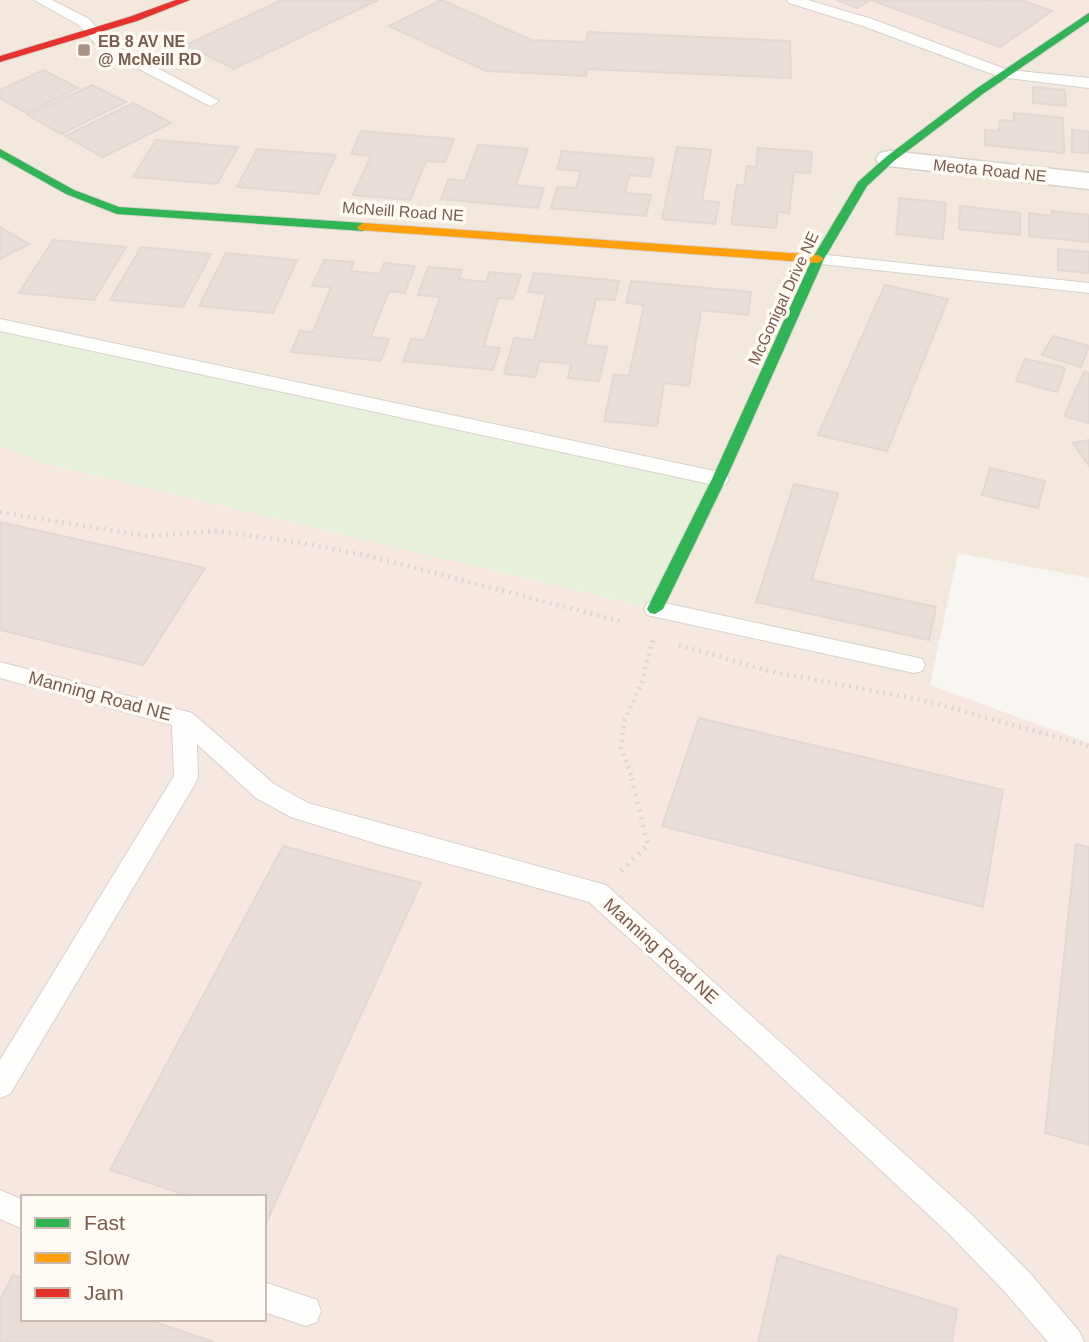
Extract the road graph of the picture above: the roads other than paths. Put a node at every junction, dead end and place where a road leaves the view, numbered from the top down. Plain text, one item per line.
1 (41, 0) edge
2 (185, 0) edge
3 (794, 0) edge
4 (1089, 16) edge
5 (92, 32) junction
6 (0, 59) edge
7 (1005, 74) junction
8 (1089, 83) edge
9 (211, 102) dead end
10 (1, 154) edge
11 (890, 159) junction
12 (1089, 181) edge
13 (818, 259) junction
14 (1089, 288) edge
15 (0, 325) edge
16 (719, 479) junction
17 (655, 609) joint
18 (914, 665) dead end
19 (0, 670) edge
20 (184, 719) junction
21 (0, 1085) edge
22 (0, 1204) edge
23 (21, 1214) edge
24 (266, 1298) edge
25 (306, 1311) dead end
26 (1068, 1342) edge

1 - 5 lane
2 - 5 street
3 - 7 lane
4 - 7 street, McGonigal Drive NE
5 - 6 street
5 - 9 lane
7 - 8 lane
7 - 11 street, McGonigal Drive NE
10 - 13 street, McNeill Road NE
11 - 12 street, Meota Road NE
11 - 13 street, McGonigal Drive NE
13 - 14 lane
13 - 16 street, McGonigal Drive NE
15 - 16 lane
16 - 17 street, McGonigal Drive NE
17 - 18 lane
19 - 20 lane, Manning Road NE
20 - 21 lane
20 - 26 lane, Manning Road NE
22 - 23 lane
24 - 25 lane

